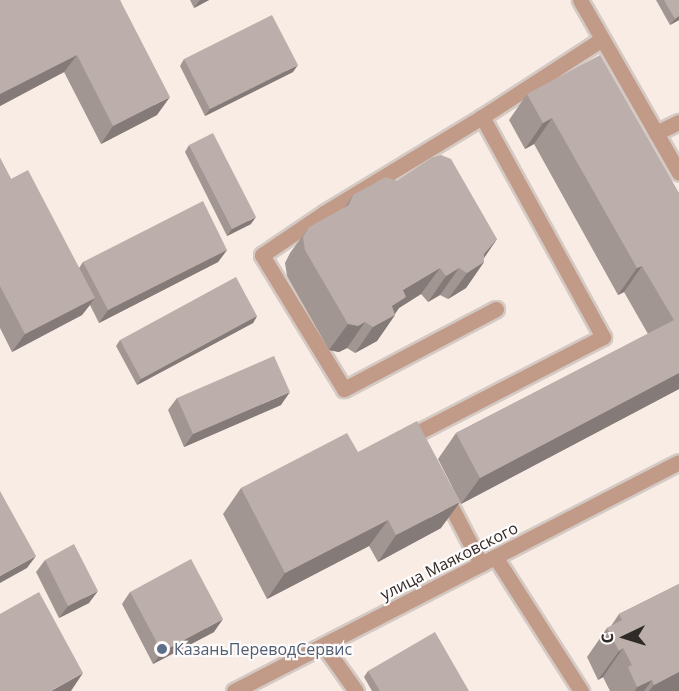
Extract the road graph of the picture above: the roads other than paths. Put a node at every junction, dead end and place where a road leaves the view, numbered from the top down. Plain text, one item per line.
1 (580, 0) edge
2 (603, 39) junction
3 (482, 117) junction
4 (679, 122) edge
5 (656, 133) junction
6 (679, 173) edge
7 (496, 309) dead end
8 (424, 455) edge
9 (679, 462) edge
10 (434, 475) edge
11 (496, 558) junction
12 (481, 564) junction
13 (324, 646) junction
14 (234, 691) edge
15 (356, 691) edge
16 (581, 691) edge

1 - 2 street
2 - 3 street
2 - 5 street
3 - 7 street
3 - 8 street
4 - 5 street
5 - 6 street
9 - 11 street, улица Маяковского
10 - 12 street
11 - 12 street, улица Маяковского
11 - 16 street
12 - 13 street, улица Маяковского
13 - 14 street, улица Маяковского
13 - 15 street

